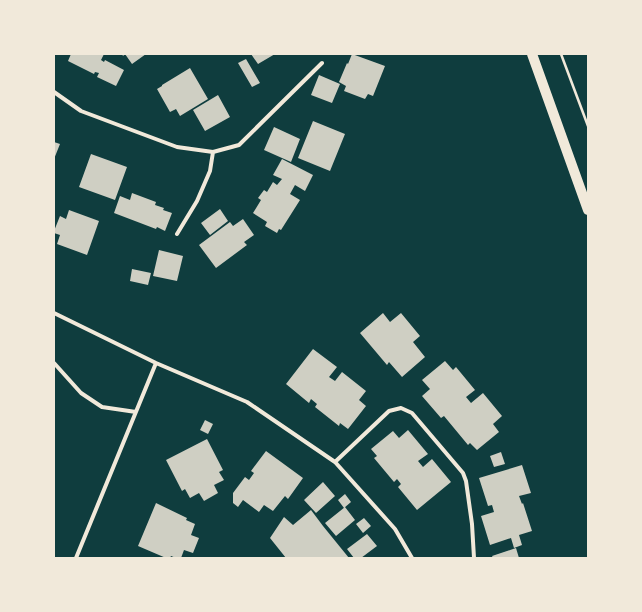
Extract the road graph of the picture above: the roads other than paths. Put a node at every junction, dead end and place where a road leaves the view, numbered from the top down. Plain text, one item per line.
1 (532, 54) edge
2 (322, 63) dead end
3 (54, 92) edge
4 (213, 152) junction
5 (588, 210) edge
6 (177, 234) dead end
7 (54, 313) edge
8 (156, 363) junction
9 (54, 364) edge
10 (136, 412) junction
11 (335, 462) junction
12 (76, 558) edge
13 (412, 558) edge
14 (474, 558) edge

1 - 5 main road
2 - 4 street
3 - 4 street
4 - 6 street
7 - 8 street
8 - 10 street
8 - 11 street
9 - 10 street
10 - 12 street
11 - 13 street
11 - 14 street

